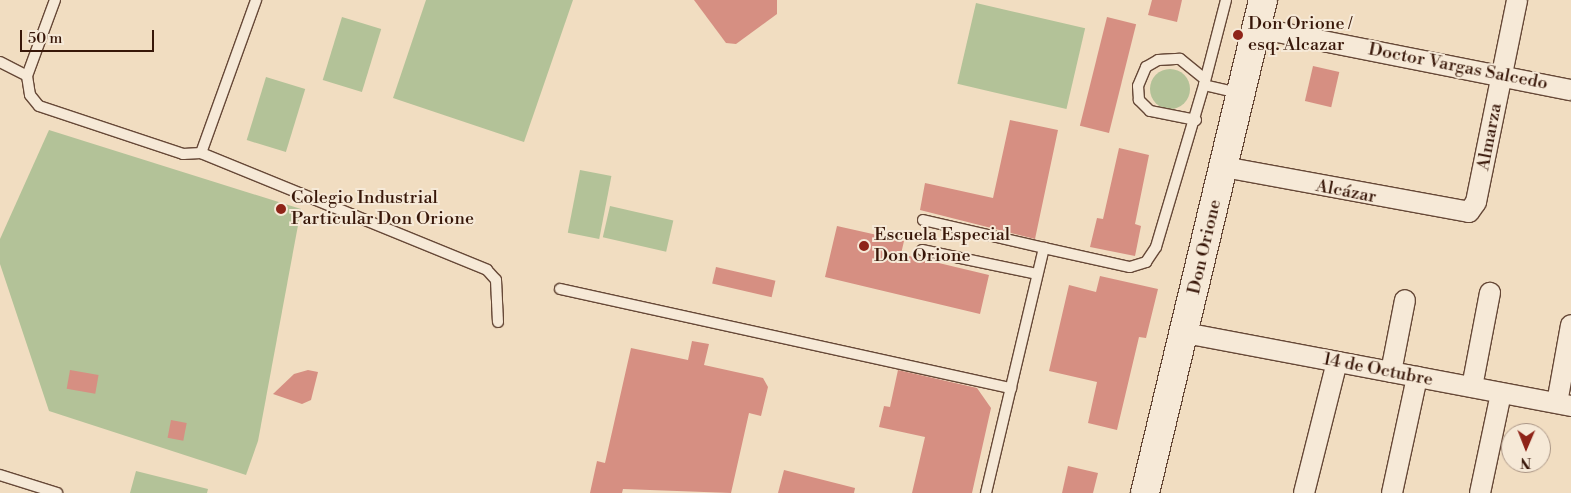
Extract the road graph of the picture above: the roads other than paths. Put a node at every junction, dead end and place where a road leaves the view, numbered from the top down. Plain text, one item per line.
1 (55, 0) edge
2 (256, 0) edge
3 (1226, 0) edge
4 (1263, 0) edge
5 (1517, 0) edge
6 (1256, 28) junction
7 (0, 62) edge
8 (1502, 75) junction
9 (27, 76) junction
10 (1205, 82) junction
11 (1571, 90) edge
12 (1241, 94) junction
13 (1196, 120) junction
14 (201, 153) junction
15 (1224, 167) junction
16 (1469, 212) joint
17 (923, 220) dead end
18 (1044, 248) junction
19 (922, 250) dead end
20 (1037, 274) junction
21 (560, 289) dead end
22 (1490, 293) dead end
23 (1405, 300) dead end
24 (498, 322) dead end
25 (1571, 325) edge
26 (1185, 333) junction
27 (1336, 362) junction
28 (1391, 372) junction
29 (1417, 377) junction
30 (1472, 387) junction
31 (1011, 388) junction
32 (1501, 393) junction
33 (1564, 404) edge
34 (0, 475) edge
35 (57, 493) edge
36 (986, 493) edge
37 (1145, 493) edge
38 (1304, 493) edge
39 (1392, 493) edge
40 (1480, 493) edge

1 - 9 lane
2 - 14 lane
3 - 10 lane
4 - 6 street, Don Orione
5 - 8 street, Almarza
6 - 8 street, Doctor Vargas Salcedo
6 - 12 street, Don Orione
7 - 9 lane
8 - 11 street, Doctor Vargas Salcedo
8 - 16 street, Almarza
9 - 14 lane
10 - 12 lane
10 - 13 lane
10 - 13 lane
12 - 15 street, Don Orione
13 - 18 lane
14 - 24 lane
15 - 16 street, Alcázar
15 - 26 street, Don Orione
17 - 18 lane
18 - 20 lane
19 - 20 lane
20 - 31 lane
21 - 31 lane
22 - 30 street
23 - 28 street
25 - 33 street
26 - 27 street, 14 de Octubre
26 - 37 street, Don Orione
27 - 28 street, 14 de Octubre
27 - 38 street
28 - 29 street, 14 de Octubre
29 - 30 street, 14 de Octubre
29 - 39 street
30 - 32 street, 14 de Octubre
31 - 36 lane
32 - 33 street, 14 de Octubre
32 - 40 street
34 - 35 lane

